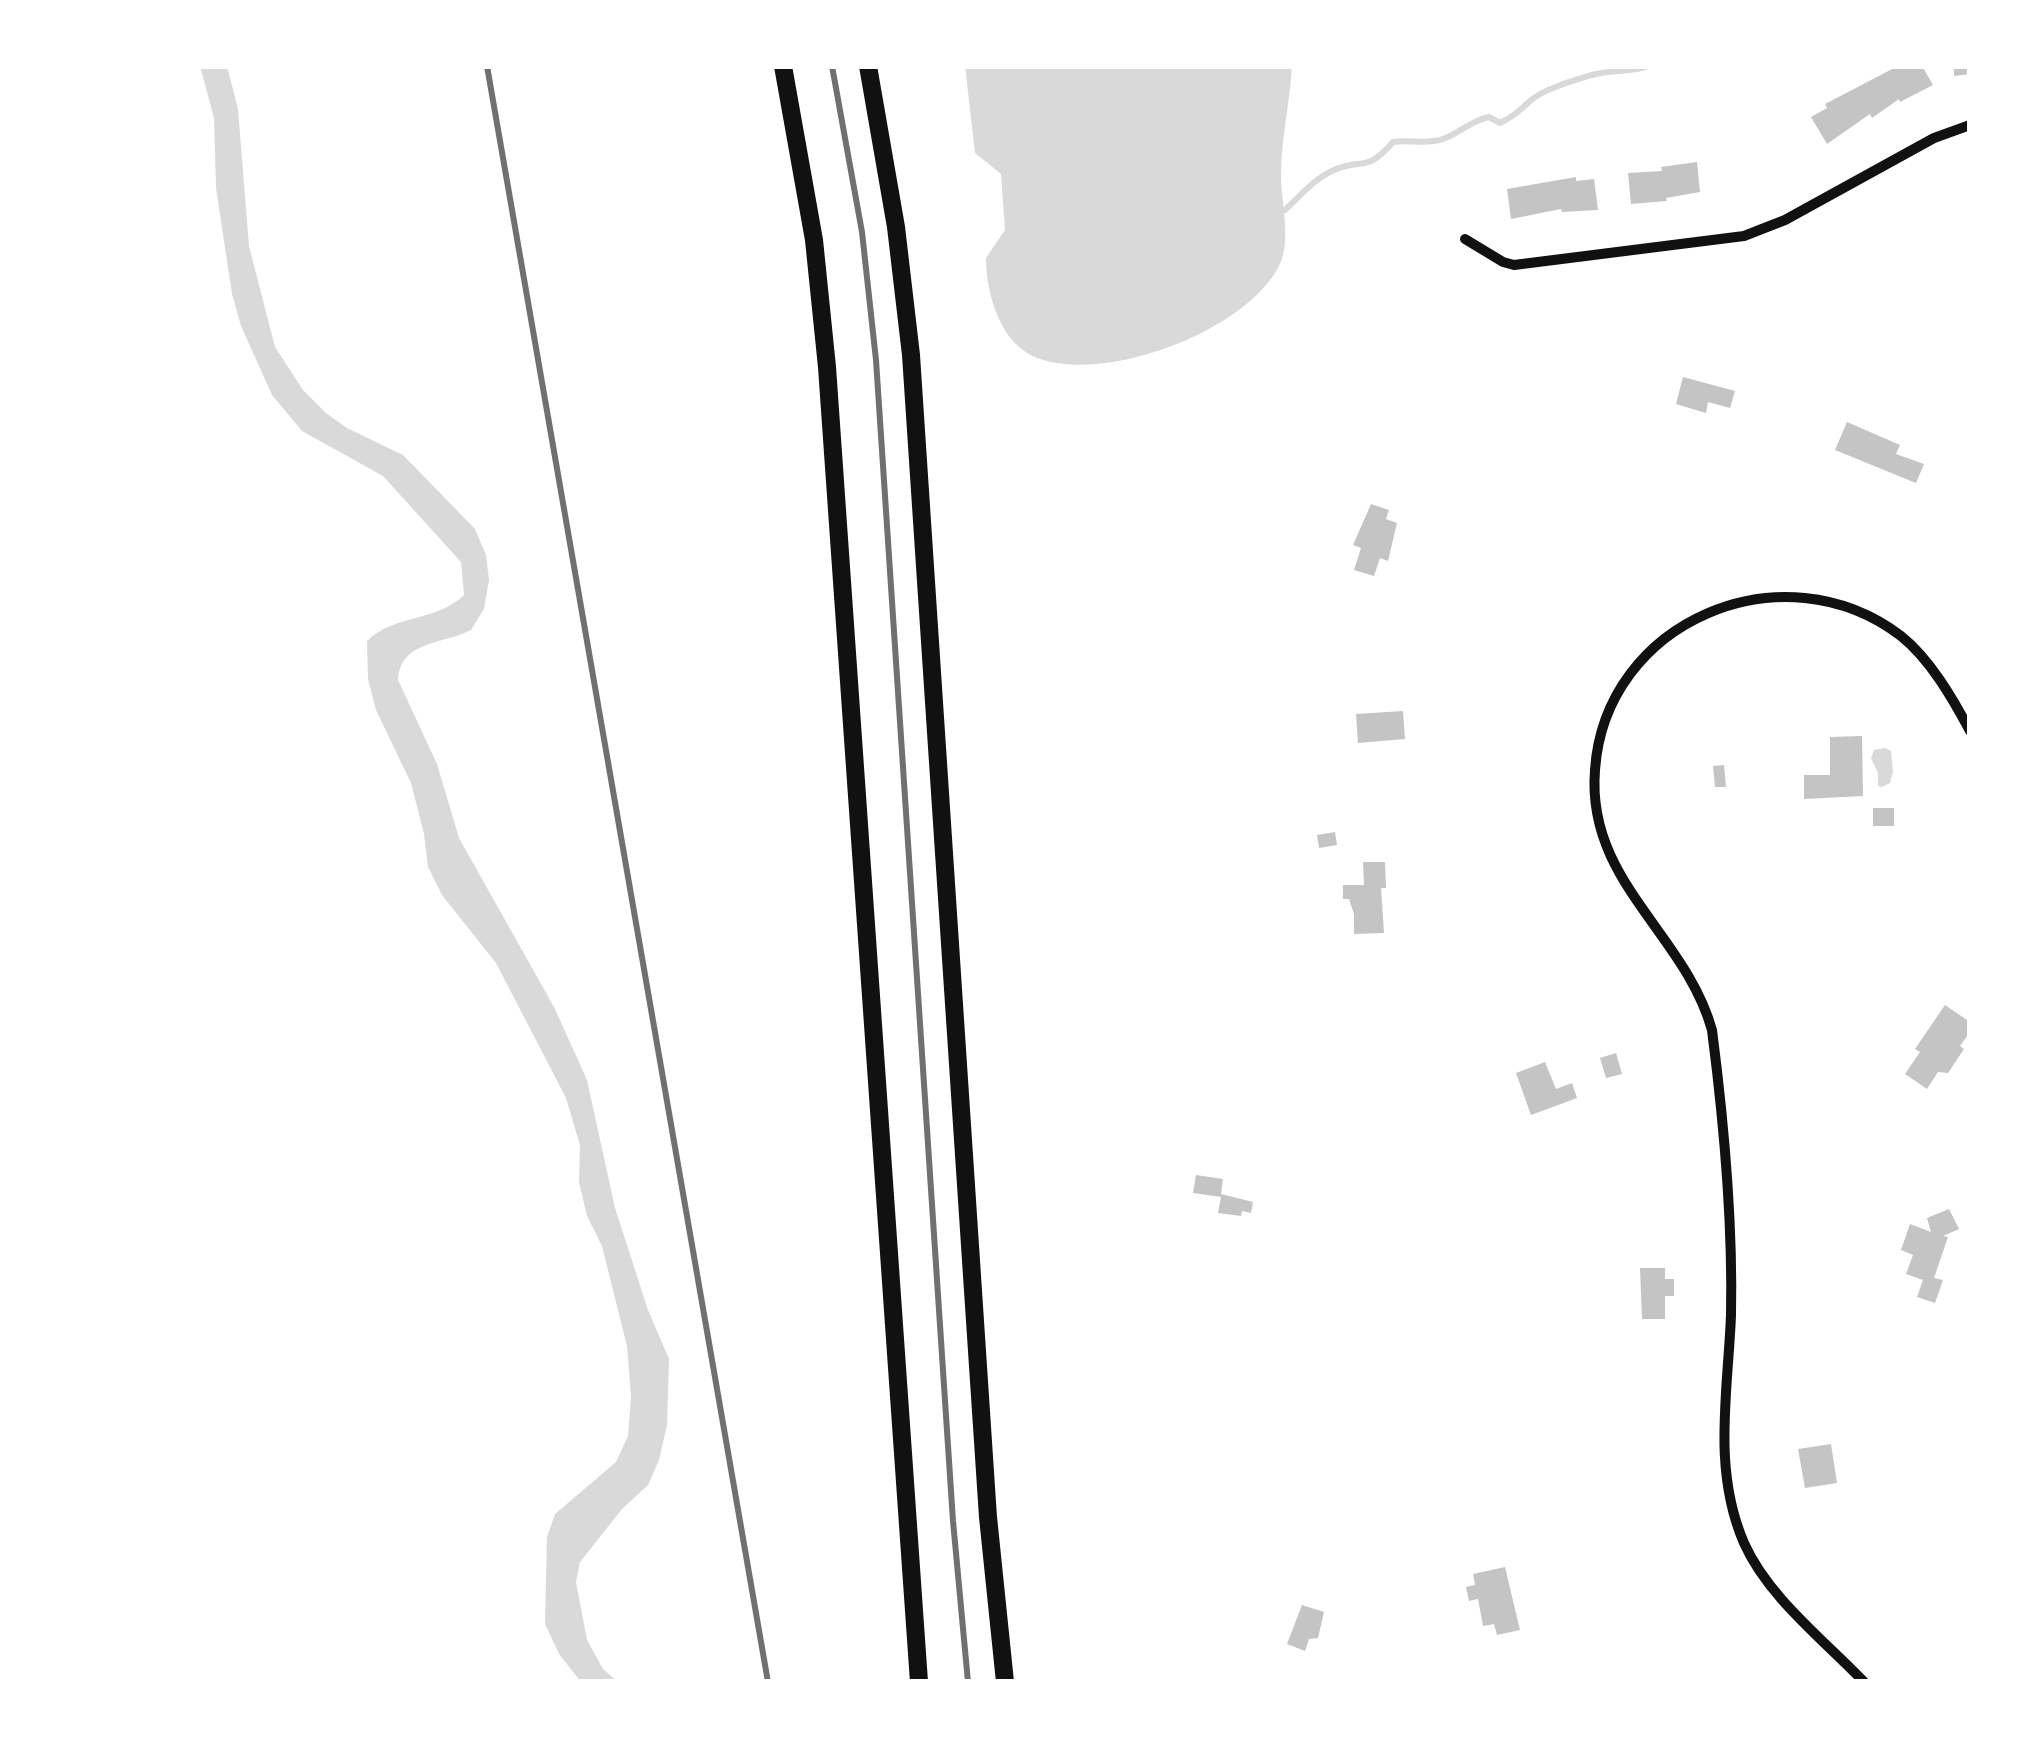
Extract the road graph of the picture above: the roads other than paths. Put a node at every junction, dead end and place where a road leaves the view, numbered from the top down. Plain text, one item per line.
1 (783, 66) edge
2 (868, 66) edge
3 (1970, 125) edge
4 (1465, 239) dead end
5 (1970, 731) edge
6 (919, 1682) edge
7 (1005, 1682) edge
8 (1864, 1682) edge

1 - 6 highway
2 - 7 highway
3 - 4 street
5 - 8 street

